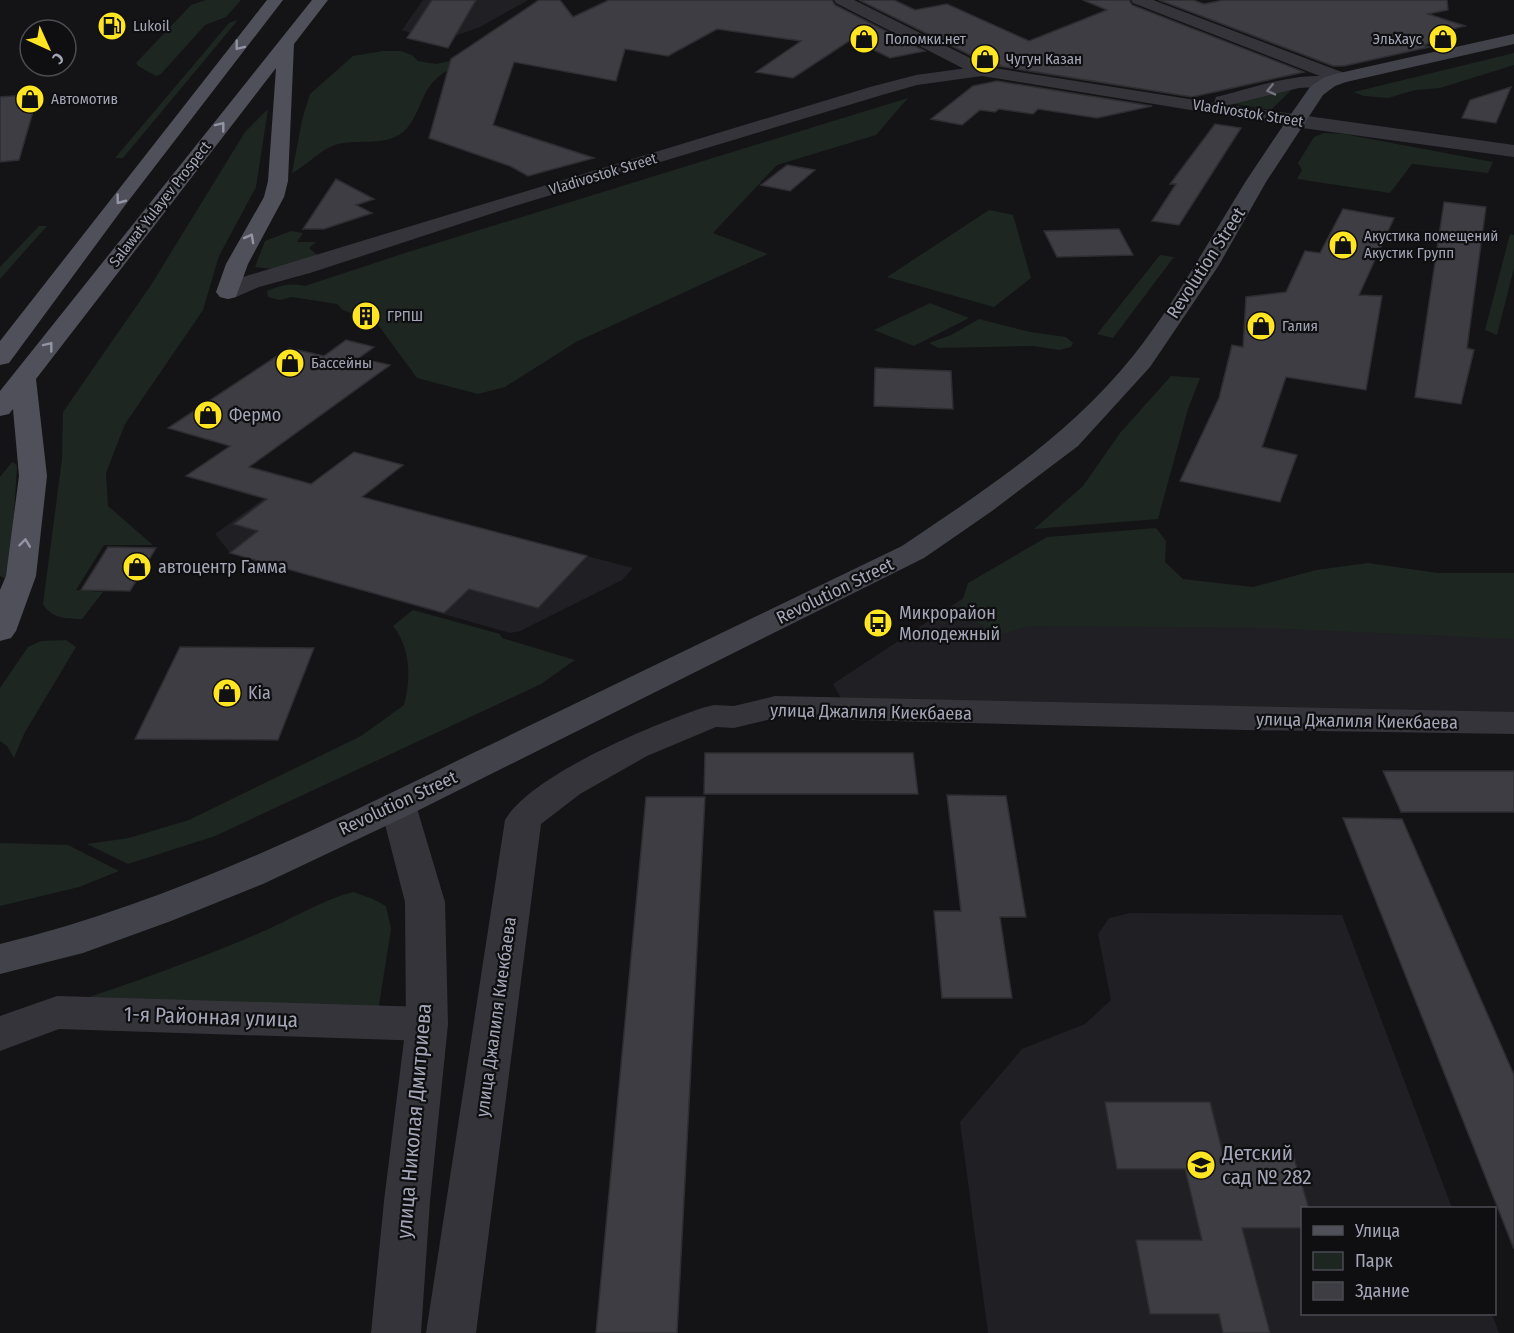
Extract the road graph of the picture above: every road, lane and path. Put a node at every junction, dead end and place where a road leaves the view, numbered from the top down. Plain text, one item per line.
1 (276, 0) edge
2 (320, 0) edge
3 (842, 0) edge
4 (1139, 0) edge
5 (1514, 39) edge
6 (286, 44) junction
7 (982, 71) junction
8 (1335, 80) junction
9 (1206, 106) junction
10 (1295, 121) junction
11 (1514, 152) edge
12 (237, 264) junction
13 (276, 275) junction
14 (228, 292) joint
15 (0, 358) edge
16 (23, 378) junction
17 (0, 408) edge
18 (7, 594) edge
19 (0, 631) edge
20 (1514, 723) edge
21 (398, 805) junction
22 (0, 958) edge
23 (427, 1024) junction
24 (0, 1034) edge
25 (396, 1333) edge
26 (452, 1333) edge

1 -> 15 main road, Salawat Yulayev Prospect
2 - 6 main road, Salawat Yulayev Prospect
3 - 7 street, Vladivostok Street
4 - 8 street
5 - 8 main road
12 -> 6 main road
16 -> 6 main road, Salawat Yulayev Prospect
7 - 9 street, Vladivostok Street
7 - 13 street, Vladivostok Street
8 -> 9 street
8 - 10 main road, Revolution Street
9 - 10 street, Vladivostok Street
10 - 11 street, Vladivostok Street
10 - 21 main road, Revolution Street
12 - 13 street
12 - 14 main road
13 - 14 street, Vladivostok Street
16 - 17 main road, Salawat Yulayev Prospect
18 -> 16 main road
18 - 19 main road
20 - 26 street, улица Джалиля Киекбаева
21 - 22 main road, Revolution Street
21 - 23 street, улица Николая Дмитриева
23 - 24 street, 1-я Районная улица
23 - 25 street, улица Николая Дмитриева

